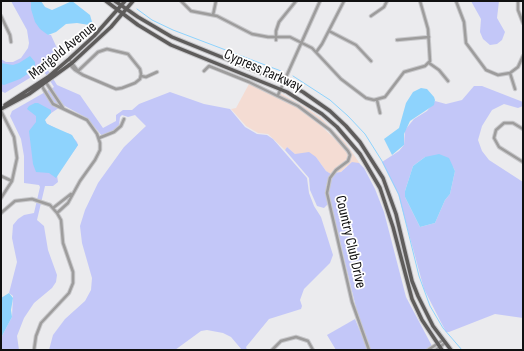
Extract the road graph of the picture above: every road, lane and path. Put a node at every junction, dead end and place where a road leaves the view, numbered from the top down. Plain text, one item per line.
1 (106, 1) edge
2 (115, 1) edge
3 (125, 1) edge
4 (133, 1) edge
5 (181, 1) edge
6 (216, 1) edge
7 (320, 1) edge
8 (344, 1) edge
9 (387, 1) edge
10 (420, 1) edge
11 (456, 1) edge
12 (518, 1) edge
13 (294, 2) edge
14 (121, 6) junction
15 (126, 9) junction
16 (117, 10) junction
17 (122, 14) junction
18 (213, 15) junction
19 (1, 16) edge
20 (371, 16) dead end
21 (523, 23) edge
22 (329, 31) junction
23 (429, 37) junction
24 (275, 38) junction
25 (397, 40) dead end
26 (10, 42) dead end
27 (301, 42) junction
28 (317, 51) junction
29 (523, 56) edge
30 (323, 59) junction
31 (320, 61) dead end
32 (371, 61) dead end
33 (69, 62) junction
34 (429, 63) junction
35 (78, 71) junction
36 (204, 71) dead end
37 (157, 72) dead end
38 (510, 73) junction
39 (141, 76) junction
40 (448, 81) dead end
41 (43, 82) junction
42 (283, 82) junction
43 (281, 89) junction
44 (514, 89) dead end
45 (278, 95) junction
46 (378, 100) junction
47 (1, 109) edge
48 (65, 110) junction
49 (380, 113) dead end
50 (124, 119) dead end
51 (523, 129) edge
52 (99, 138) junction
53 (523, 162) edge
54 (1, 176) edge
55 (12, 181) junction
56 (73, 192) junction
57 (1, 198) edge
58 (53, 208) junction
59 (1, 213) edge
60 (57, 213) junction
61 (444, 341) junction
62 (437, 344) junction
63 (441, 349) edge
64 (34, 350) edge
65 (272, 350) edge
66 (313, 350) edge
67 (369, 350) edge
68 (428, 350) edge
69 (436, 350) edge
70 (451, 350) edge

1 - 16 main road, Cypress Parkway
2 - 14 main road, Cypress Parkway
3 - 14 main road, Marigold Avenue
4 - 15 main road, Marigold Avenue
5 - 18 street
6 - 18 street
7 - 27 street
8 - 22 street
9 - 20 street
10 - 23 street
11 - 38 street
12 - 21 street
13 - 24 street
14 - 15 main road, Cypress Parkway
14 - 16 main road, Marigold Avenue
15 - 17 main road, Marigold Avenue
15 - 42 main road, Cypress Parkway
16 - 17 main road, Cypress Parkway
16 - 33 main road, Marigold Avenue
17 - 33 main road, Marigold Avenue
17 - 43 main road, Cypress Parkway
18 - 24 street
19 - 26 street
22 - 28 street
22 - 32 street
23 - 25 street
23 - 34 street
24 - 27 street
27 - 28 street
27 - 42 street
28 - 30 street
29 - 38 street
30 - 31 street
30 - 46 street
33 - 35 street
33 - 41 main road, Marigold Avenue
34 - 40 street
34 - 46 street
35 - 39 street
35 - 39 street
36 - 45 street, Country Club Drive
37 - 39 street
38 - 44 street
41 - 47 main road, Marigold Avenue
41 - 48 street
41 - 48 street
42 - 43 street
42 - 61 main road, Cypress Parkway
43 - 45 street
43 - 62 main road, Cypress Parkway
45 - 67 street, Country Club Drive
46 - 49 street
47 - 55 street
48 - 52 street
50 - 52 street
51 - 53 street
52 - 56 street
54 - 55 street
55 - 57 street
56 - 58 street
56 - 60 street
58 - 59 street
58 - 60 street
60 - 64 street
61 - 62 street
61 - 63 street
61 - 70 main road, Cypress Parkway
62 - 63 main road, Cypress Parkway
62 - 68 street
63 - 69 street
65 - 66 street

